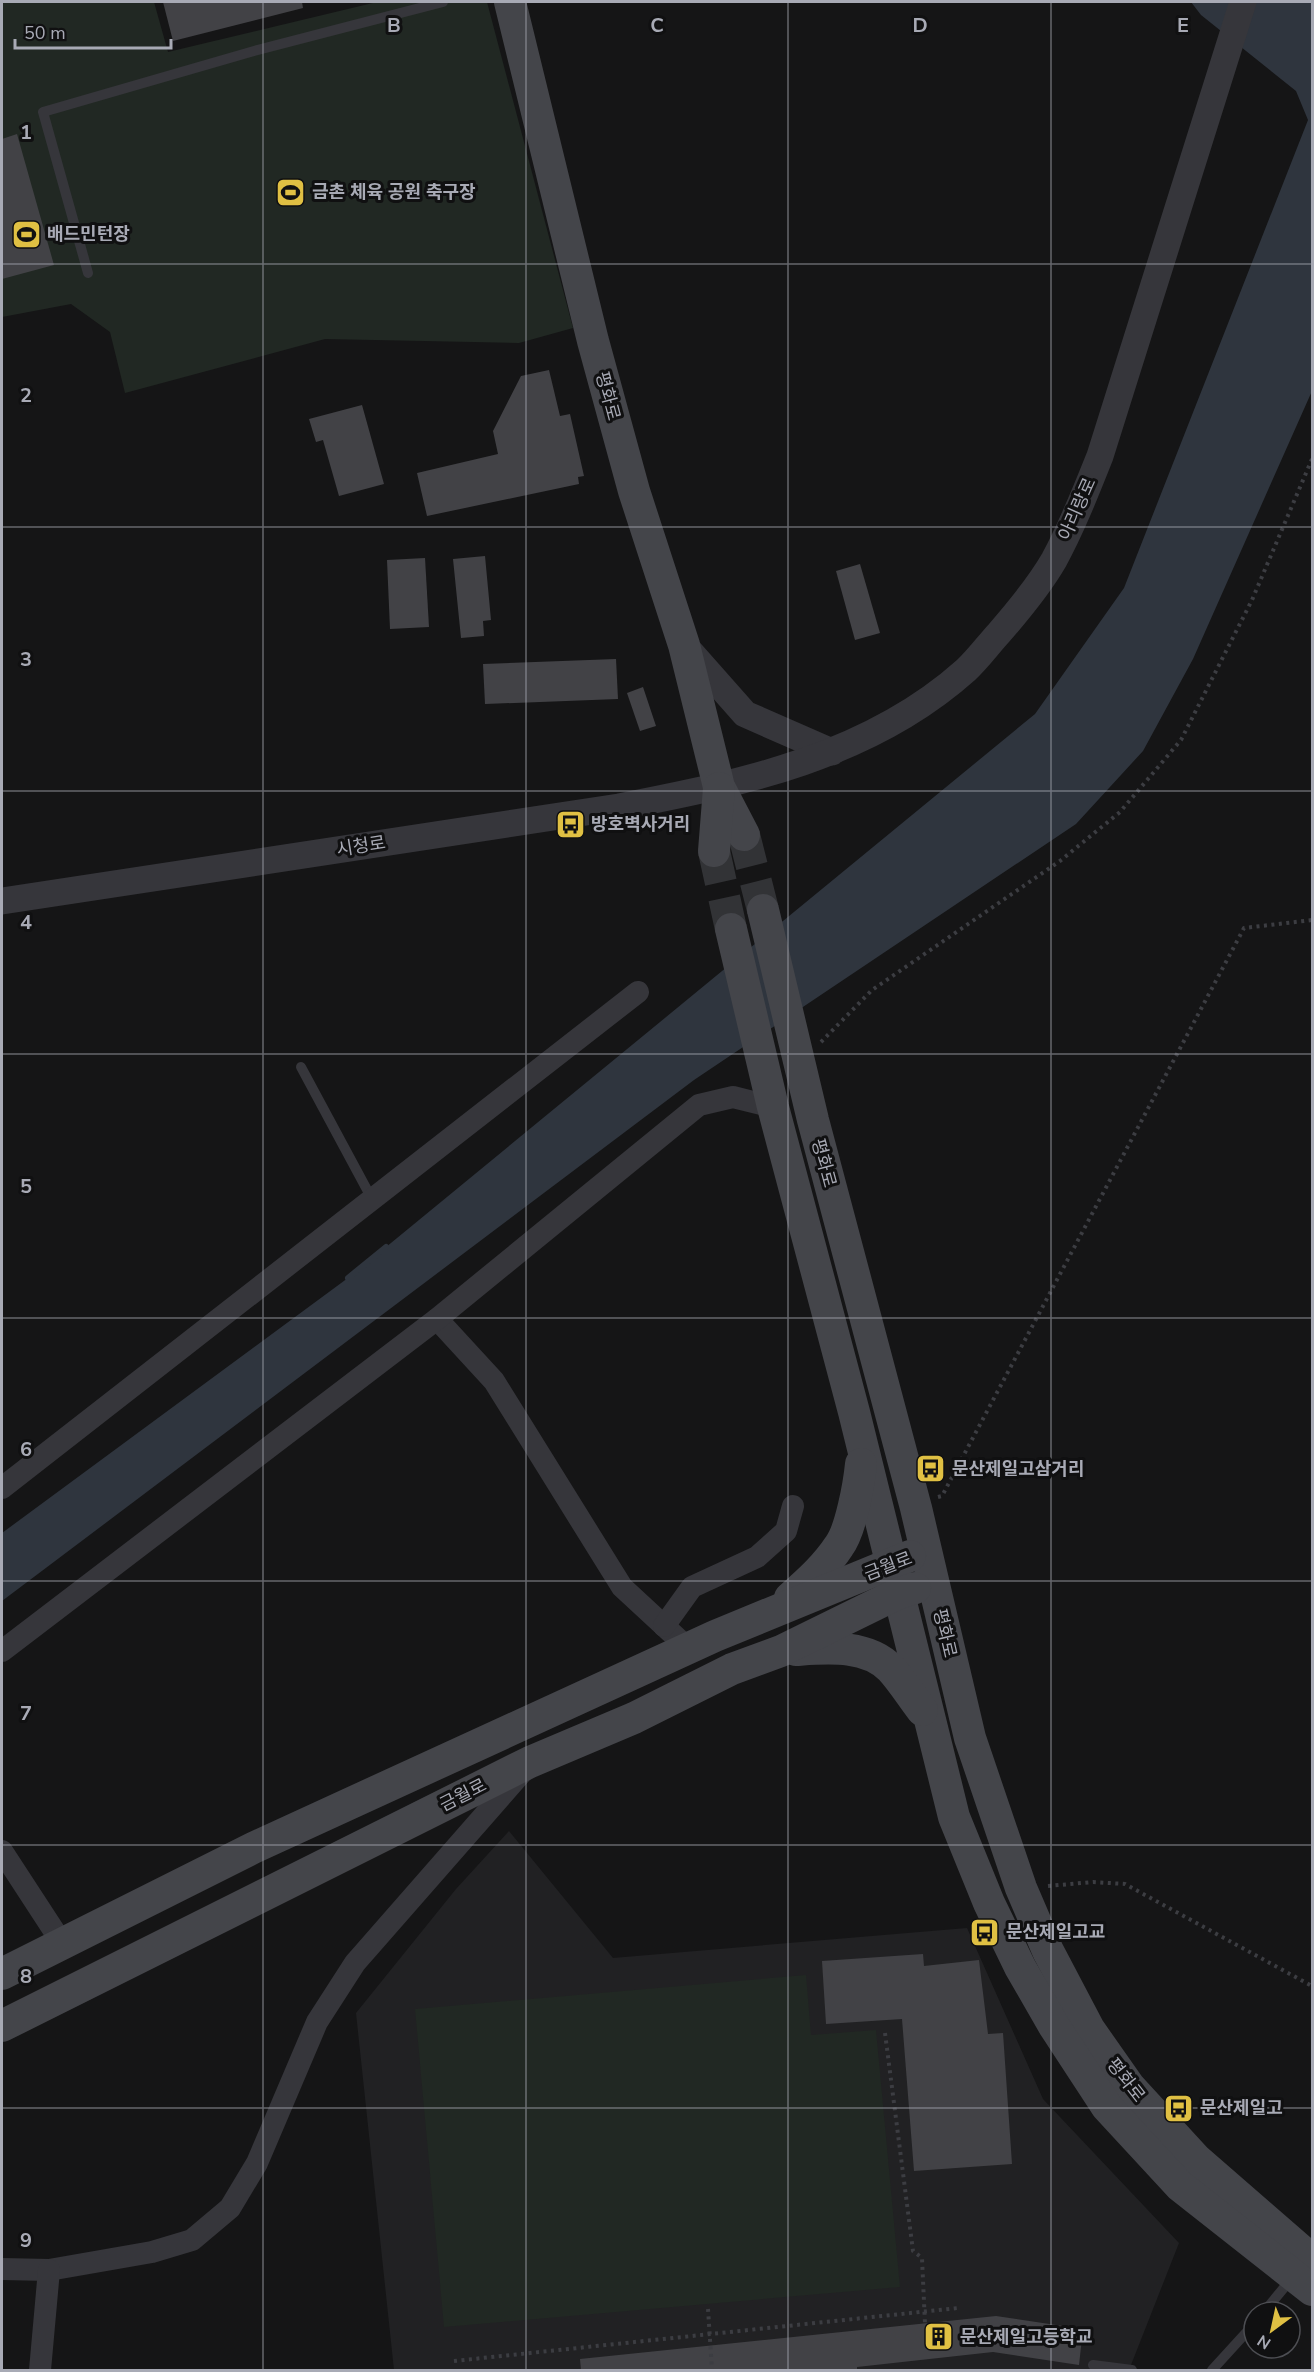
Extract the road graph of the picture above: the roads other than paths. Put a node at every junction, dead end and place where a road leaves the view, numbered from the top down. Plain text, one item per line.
1 (443, 2) edge
2 (510, 2) edge
3 (1243, 2) edge
4 (88, 273) dead end
5 (684, 645) junction
6 (832, 752) junction
7 (719, 787) junction
8 (744, 836) tunnel mouth
9 (714, 851) tunnel mouth
10 (2, 901) edge
11 (763, 910) tunnel mouth
12 (731, 930) tunnel mouth
13 (638, 992) dead end
14 (301, 1067) dead end
15 (773, 1107) junction
16 (372, 1199) junction
17 (437, 1319) junction
18 (863, 1451) junction
19 (2, 1488) edge
20 (792, 1506) dead end
21 (925, 1552) junction
22 (890, 1563) junction
23 (933, 1583) junction
24 (897, 1594) junction
25 (775, 1613) junction
26 (664, 1626) junction
27 (688, 1649) junction
28 (2, 1651) edge
29 (781, 1651) junction
30 (930, 1720) junction
31 (530, 1762) junction
32 (2, 1851) edge
33 (62, 1943) junction
34 (2, 1974) edge
35 (2, 2026) edge
36 (2, 2269) edge
37 (49, 2270) junction
38 (1306, 2270) edge
39 (1276, 2300) edge
40 (1242, 2337) edge
41 (1093, 2366) dead end
42 (40, 2370) edge
43 (1132, 2370) edge
44 (1212, 2370) edge

1 - 4 lane
2 - 5 main road, 평화로
3 - 6 street, 아리랑로
5 - 6 street
5 - 7 main road, 평화로
6 - 7 street, 아리랑로
7 - 8 main road, 평화로
7 - 9 main road, 평화로
7 - 10 street, 시청로
11 - 21 main road, 평화로
12 - 15 main road, 평화로
13 - 16 street
14 - 16 lane
15 - 17 street
15 - 18 main road, 평화로
16 - 19 street
17 - 26 street
17 - 28 street
18 - 22 main road, 평화로
18 - 25 main road
20 - 26 street
21 - 22 main road, 금월로
21 - 23 main road, 평화로
22 - 24 main road, 평화로
22 - 25 main road, 금월로
23 - 24 main road, 금월로
23 - 38 main road, 평화로
24 - 29 main road, 금월로
24 - 30 main road, 평화로
25 - 27 main road, 금월로
26 - 27 street
27 - 33 main road, 금월로
29 - 30 main road
29 - 31 main road, 금월로
30 - 38 main road, 평화로
31 - 35 main road, 금월로
31 - 37 street
32 - 33 street
33 - 34 main road, 금월로
36 - 37 street
37 - 42 street
38 - 39 lane
40 - 44 lane
41 - 43 lane

